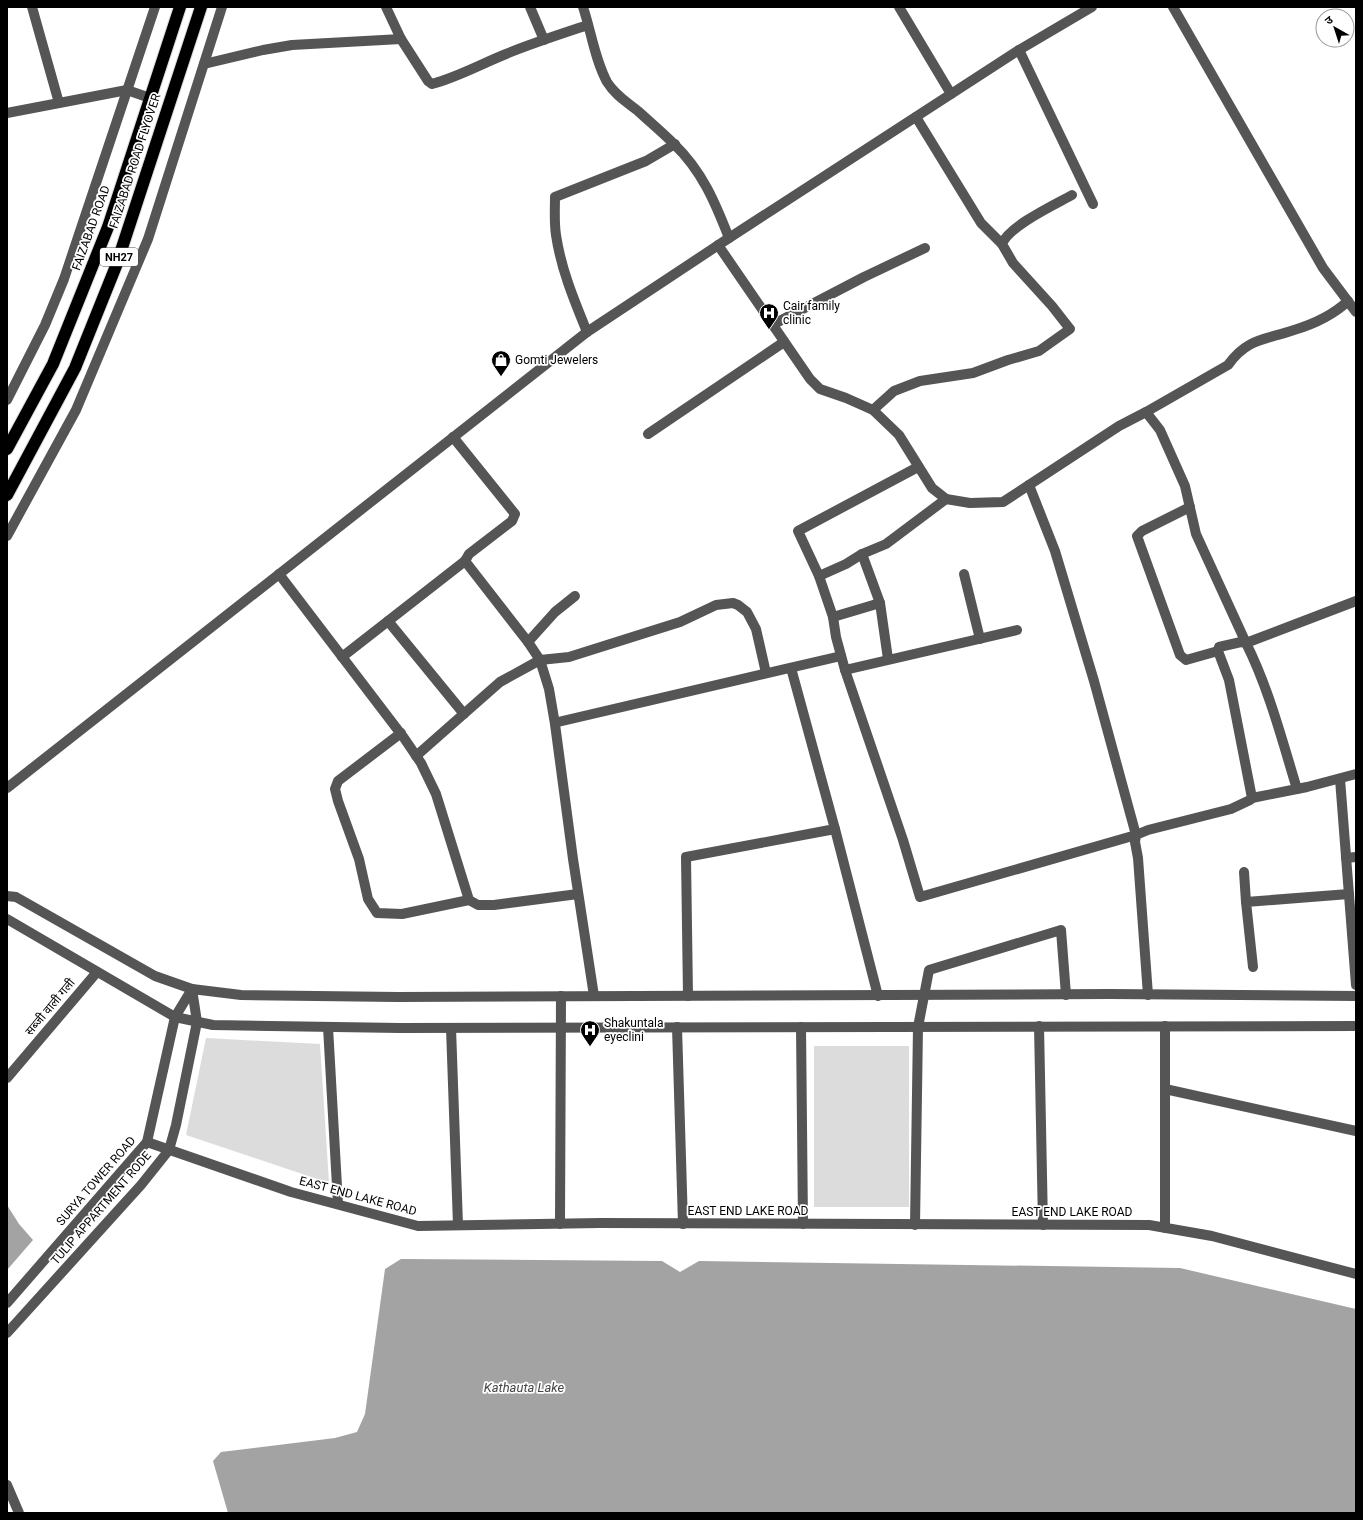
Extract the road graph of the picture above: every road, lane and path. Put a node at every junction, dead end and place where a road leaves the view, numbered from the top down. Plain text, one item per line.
1 (33, 7) edge
2 (155, 7) edge
3 (180, 7) edge
4 (201, 7) edge
5 (222, 7) edge
6 (386, 7) edge
7 (530, 7) edge
8 (584, 7) edge
9 (899, 7) edge
10 (1092, 7) edge
11 (1185, 7) edge
12 (1175, 10) edge
13 (588, 25) junction
14 (400, 38) junction
15 (544, 40) junction
16 (1019, 50) junction
17 (204, 64) junction
18 (127, 90) junction
19 (951, 94) junction
20 (150, 98) junction
21 (59, 103) junction
22 (7, 113) edge
23 (916, 117) junction
24 (675, 144) junction
25 (1072, 195) dead end
26 (1094, 204) dead end
27 (729, 238) junction
28 (718, 244) junction
29 (1002, 244) junction
30 (925, 248) dead end
31 (1348, 301) junction
32 (1356, 312) edge
33 (772, 325) junction
34 (587, 332) junction
35 (784, 342) junction
36 (7, 400) edge
37 (873, 410) junction
38 (1146, 412) junction
39 (648, 434) dead end
40 (453, 437) junction
41 (7, 449) edge
42 (918, 467) junction
43 (1029, 485) junction
44 (7, 495) edge
45 (946, 499) junction
46 (1190, 507) junction
47 (7, 536) edge
48 (862, 554) junction
49 (464, 560) junction
50 (279, 574) junction
51 (964, 574) dead end
52 (819, 576) junction
53 (575, 596) dead end
54 (1356, 601) edge
55 (880, 603) junction
56 (832, 617) junction
57 (388, 621) junction
58 (1017, 630) dead end
59 (980, 639) junction
60 (528, 642) junction
61 (1246, 643) junction
62 (1218, 651) junction
63 (841, 656) junction
64 (342, 657) junction
65 (540, 660) junction
66 (888, 660) junction
67 (791, 668) junction
68 (845, 670) junction
69 (766, 673) junction
70 (464, 714) junction
71 (555, 724) junction
72 (400, 733) junction
73 (416, 756) junction
74 (1356, 774) edge
75 (1340, 779) junction
76 (7, 788) edge
77 (1297, 789) junction
78 (1252, 798) junction
79 (835, 829) junction
80 (1136, 834) junction
81 (1351, 858) edge
82 (1244, 872) dead end
83 (578, 894) junction
84 (1349, 894) junction
85 (7, 896) edge
86 (469, 900) junction
87 (1246, 902) junction
88 (7, 919) edge
89 (1253, 967) dead end
90 (96, 972) junction
91 (1356, 985) edge
92 (192, 989) junction
93 (1066, 995) junction
94 (1148, 995) junction
95 (561, 996) junction
96 (594, 996) junction
97 (688, 996) junction
98 (878, 996) junction
99 (923, 996) junction
100 (1356, 996) edge
101 (175, 1017) junction
102 (197, 1022) junction
103 (918, 1026) junction
104 (1040, 1026) junction
105 (1165, 1026) junction
106 (1356, 1026) edge
107 (328, 1027) junction
108 (677, 1027) junction
109 (801, 1027) junction
110 (451, 1028) junction
111 (561, 1028) junction
112 (7, 1078) edge
113 (1165, 1089) junction
114 (1356, 1131) edge
115 (147, 1142) junction
116 (169, 1150) junction
117 (338, 1204) junction
118 (560, 1224) junction
119 (683, 1224) junction
120 (804, 1224) junction
121 (915, 1224) junction
122 (458, 1225) junction
123 (1043, 1225) junction
124 (1165, 1228) junction
125 (1356, 1274) edge
126 (7, 1303) edge
127 (7, 1333) edge
128 (7, 1485) edge
129 (19, 1513) edge

1 - 21 street
2 - 18 street
3 - 20 highway, FAIZABAD ROAD / NH27
4 - 44 highway, FAIZABAD ROAD FLYOVER / NH27
5 - 17 street
6 - 14 street
7 - 15 street
8 - 13 street
9 - 19 street
10 - 16 street
11 - 12 street
12 - 31 street
13 - 15 street
13 - 24 street
14 - 15 street
14 - 17 street
16 - 19 street
16 - 26 street
17 - 47 street
18 - 20 street
18 - 21 street
18 - 36 street
19 - 23 street
20 - 41 highway, FAIZABAD ROAD / NH27
21 - 22 street
23 - 27 street
23 - 29 street
24 - 27 street
24 - 34 street
25 - 29 street
27 - 28 street
28 - 33 street
28 - 34 street
29 - 37 street
30 - 33 street
31 - 32 street
31 - 38 street
33 - 35 street
34 - 40 street
35 - 37 street
35 - 39 street
37 - 42 street
38 - 43 street
38 - 46 street
40 - 49 street
40 - 50 street
42 - 45 street
42 - 52 street
43 - 45 street
43 - 80 street
45 - 48 street
46 - 61 street
46 - 62 street
48 - 52 street
48 - 55 street
49 - 57 street
49 - 60 street
50 - 64 street
50 - 76 street
51 - 59 street
52 - 56 street
53 - 60 street
54 - 61 street
55 - 56 street
55 - 66 street
56 - 63 street
57 - 64 street
57 - 70 street
58 - 59 street
59 - 66 street
60 - 65 street
61 - 62 street
61 - 77 street
62 - 78 street
63 - 67 street
63 - 68 street
64 - 72 street
65 - 69 street
65 - 70 street
65 - 71 street
66 - 68 street
67 - 69 street
67 - 79 street
68 - 80 street
69 - 71 street
70 - 73 street
71 - 83 street
72 - 73 street
72 - 86 street
73 - 86 street
74 - 75 street
75 - 77 street
75 - 81 street
77 - 78 street
78 - 80 street
79 - 97 street
79 - 98 street
80 - 94 street
81 - 84 street
82 - 87 street
83 - 86 street
83 - 96 street
84 - 87 street
84 - 91 street
85 - 92 street
87 - 89 street
88 - 90 street
90 - 101 street
90 - 112 street, सब्जी वाली गली
92 - 95 street
92 - 101 street, SURYA TOWER ROAD
92 - 102 street, TULIP APPARTMENT RODE
93 - 94 street
93 - 99 street
93 - 99 street
94 - 100 street
95 - 96 street
95 - 111 street
96 - 97 street
97 - 98 street
98 - 99 street
99 - 103 street
101 - 102 street
101 - 115 street, SURYA TOWER ROAD
102 - 107 street
102 - 116 street, TULIP APPARTMENT RODE
103 - 104 street
103 - 109 street
103 - 121 street
104 - 105 street
104 - 123 street
105 - 106 street
105 - 113 street
107 - 110 street
107 - 117 street
108 - 109 street
108 - 111 street
108 - 119 street
109 - 120 street
110 - 111 street
110 - 122 street
111 - 118 street
113 - 114 street
113 - 124 street
115 - 116 street, EAST END LAKE ROAD
115 - 126 street, SURYA TOWER ROAD
116 - 117 street, EAST END LAKE ROAD
116 - 127 street, TULIP APPARTMENT RODE
117 - 122 street, EAST END LAKE ROAD
118 - 119 street, EAST END LAKE ROAD
118 - 122 street, EAST END LAKE ROAD
119 - 120 street, EAST END LAKE ROAD
120 - 121 street, EAST END LAKE ROAD
121 - 123 street, EAST END LAKE ROAD
123 - 124 street, EAST END LAKE ROAD
124 - 125 street, EAST END LAKE ROAD
128 - 129 street

